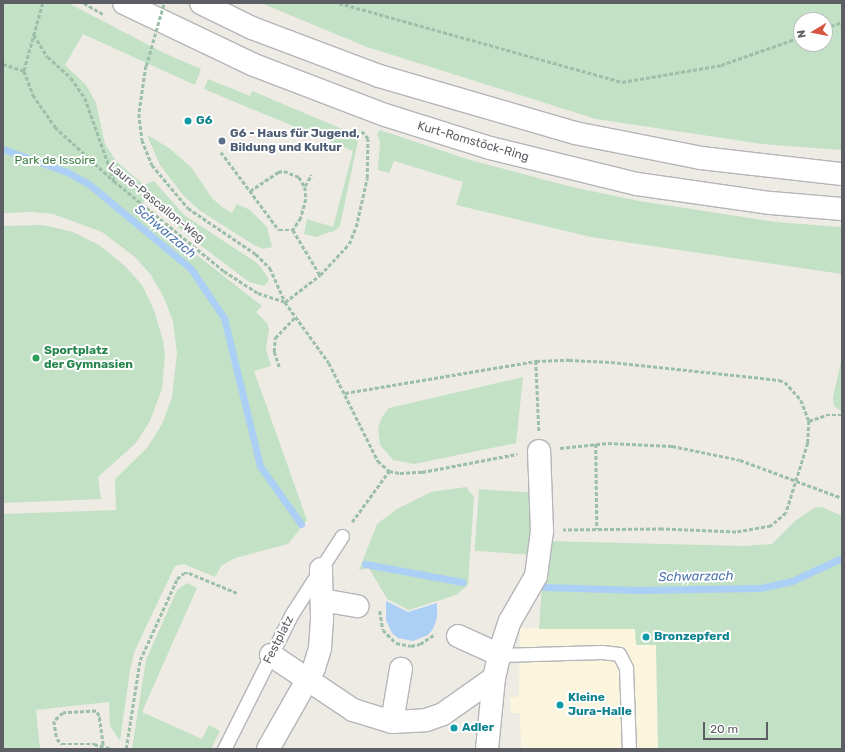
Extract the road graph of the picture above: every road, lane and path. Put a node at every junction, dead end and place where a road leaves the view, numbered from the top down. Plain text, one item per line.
1 (43, 3) edge
2 (84, 3) edge
3 (164, 3) edge
4 (201, 3) edge
5 (339, 3) edge
6 (117, 11) edge
7 (33, 34) junction
8 (149, 39) dead end
9 (793, 40) edge
10 (156, 42) dead end
11 (3, 64) edge
12 (24, 71) junction
13 (356, 129) dead end
14 (221, 152) dead end
15 (842, 174) edge
16 (311, 175) dead end
17 (114, 181) junction
18 (305, 187) junction
19 (250, 192) junction
20 (842, 209) edge
21 (293, 230) junction
22 (320, 274) junction
23 (285, 302) junction
24 (295, 317) dead end
25 (536, 361) junction
26 (279, 367) dead end
27 (345, 393) dead end
28 (842, 415) edge
29 (809, 421) junction
30 (596, 444) dead end
31 (539, 451) joint
32 (389, 471) dead end
33 (597, 529) junction
34 (542, 530) junction
35 (342, 536) joint
36 (321, 569) junction
37 (237, 593) dead end
38 (322, 600) junction
39 (357, 606) dead end
40 (380, 610) dead end
41 (448, 633) joint
42 (271, 655) junction
43 (500, 655) junction
44 (401, 669) dead end
45 (494, 678) junction
46 (307, 680) junction
47 (392, 722) junction
48 (103, 745) junction
49 (113, 749) edge
50 (126, 749) edge
51 (224, 749) edge
52 (268, 749) edge
53 (487, 749) edge
54 (629, 749) edge

1 - 7 path
2 - 6 path
3 - 23 path, bridge
4 - 15 main road
5 - 9 path
6 - 20 main road, Kurt-Romstöck-Ring
7 - 12 path
7 - 17 path
8 - 10 path
11 - 12 path
12 - 17 path, Laure-Pascallon-Weg
13 - 22 path
14 - 19 path
16 - 18 path
17 - 23 path, Laure-Pascallon-Weg
18 - 19 path
18 - 21 path
19 - 21 path
21 - 22 path
22 - 23 path
24 - 26 path
25 - 27 path
25 - 29 path
25 - 31 path
28 - 29 path
29 - 33 path
30 - 33 path
31 - 34 main road
32 - 35 path
33 - 34 path
34 - 43 main road
35 - 36 lane, Festplatz
36 - 38 main road
36 - 42 lane, Festplatz
37 - 50 path
38 - 39 main road
38 - 46 main road
40 - 41 path
41 - 43 main road
42 - 46 main road
42 - 51 lane, Festplatz
43 - 45 main road
43 - 54 lane
44 - 47 main road
45 - 47 main road
45 - 53 main road
46 - 47 main road
46 - 52 main road
48 - 48 path
48 - 49 path

